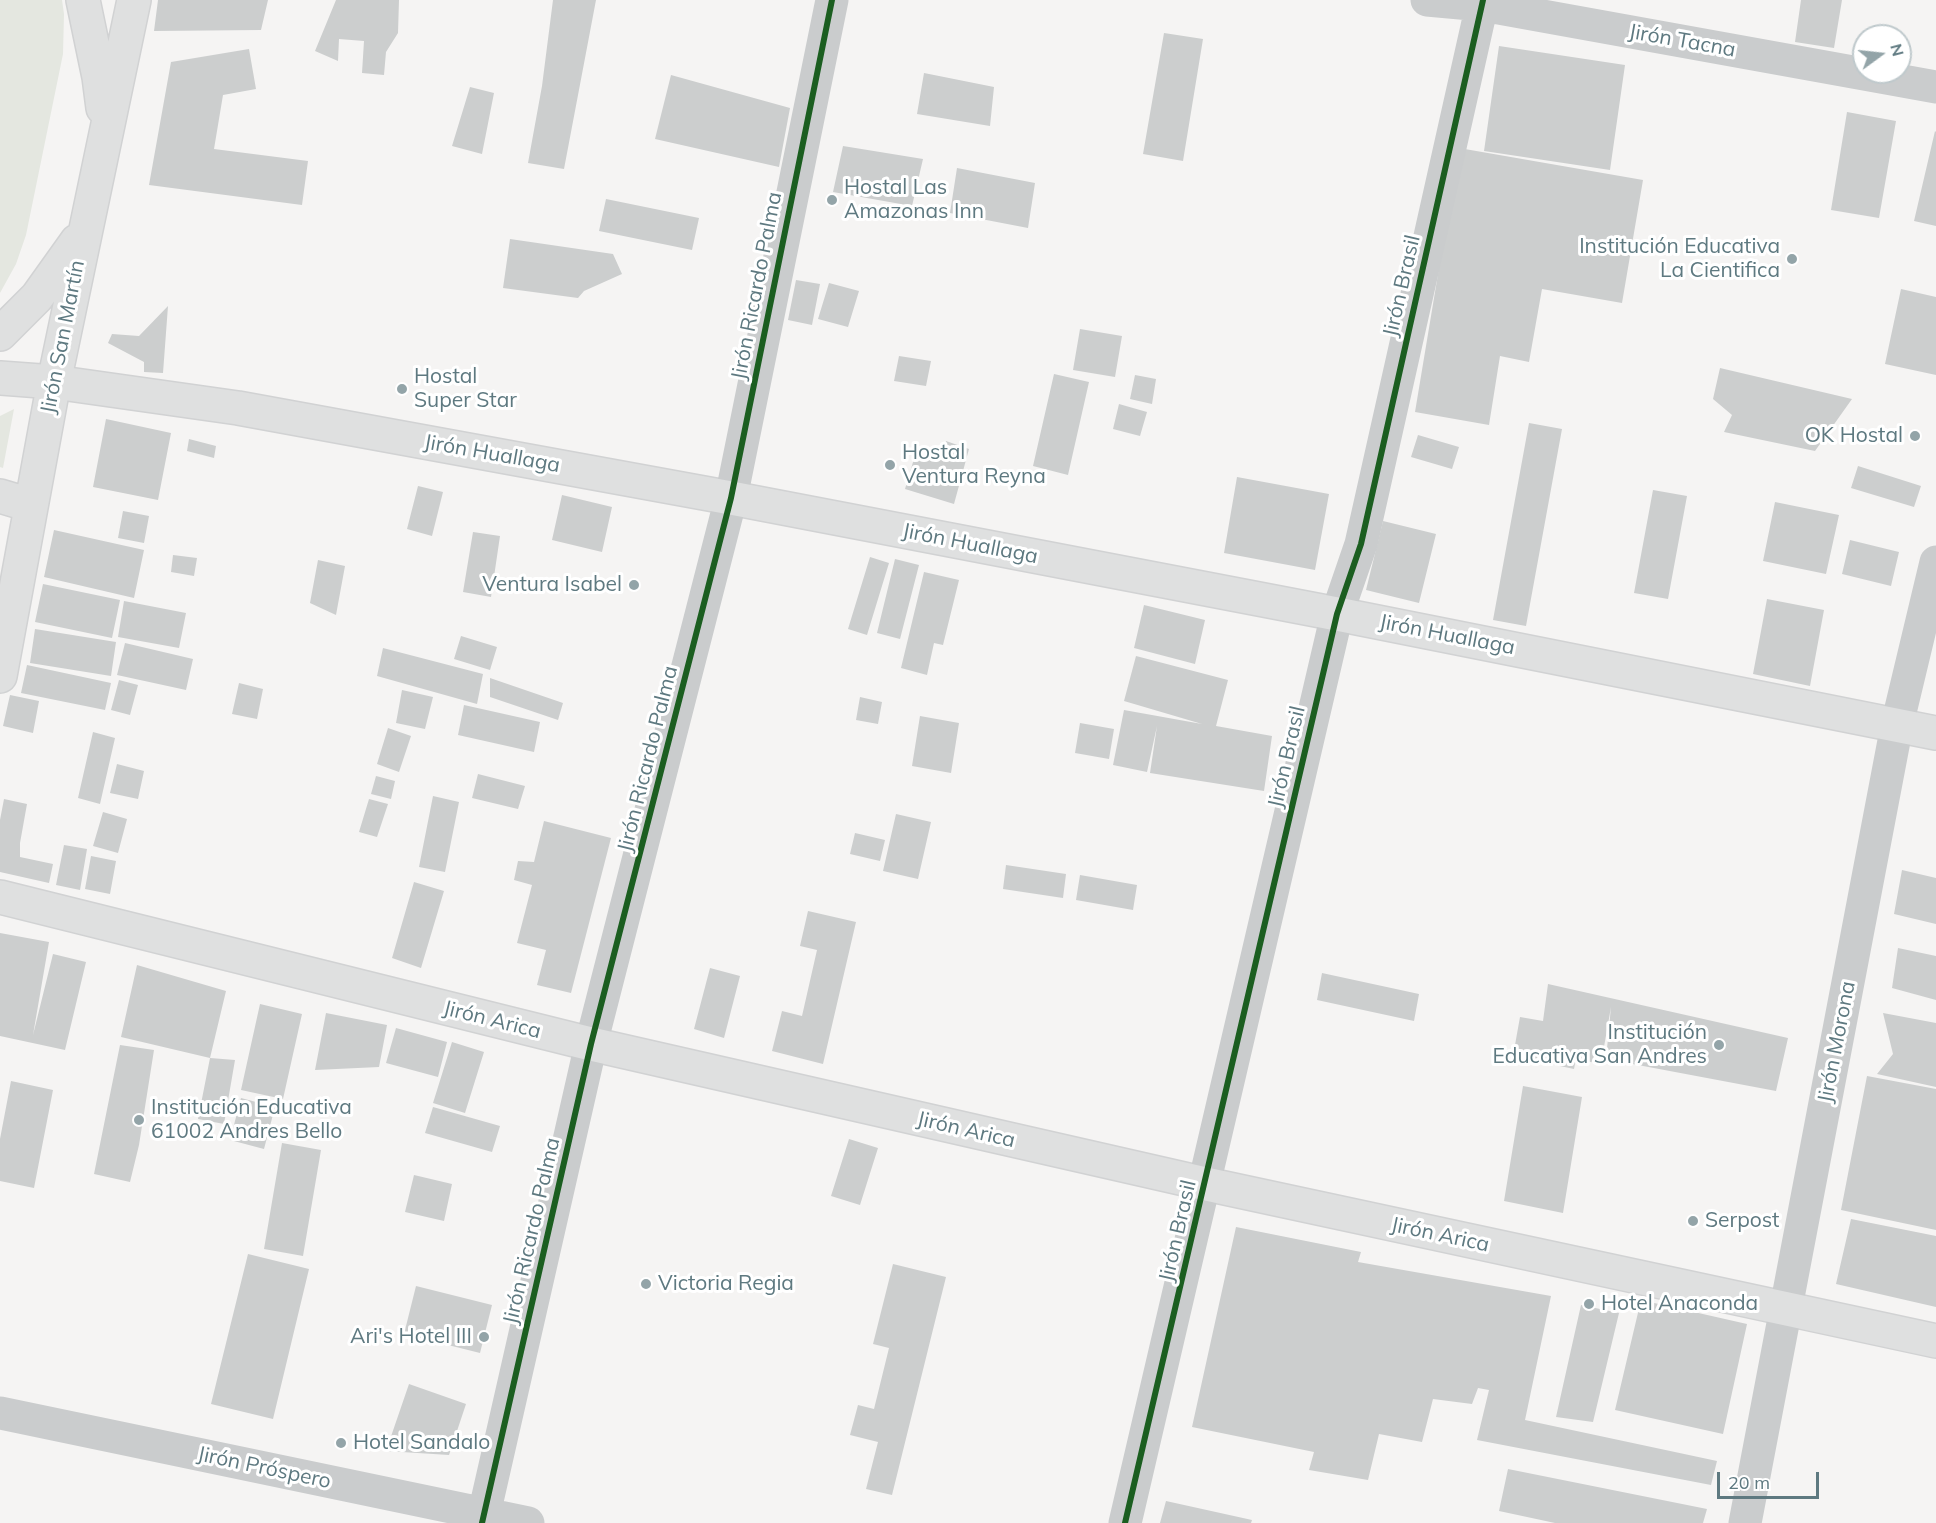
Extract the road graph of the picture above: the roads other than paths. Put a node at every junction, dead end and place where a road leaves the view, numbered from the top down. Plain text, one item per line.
1 (83, 0) edge
2 (134, 0) edge
3 (832, 0) edge
4 (1427, 0) edge
5 (1474, 2) edge
6 (1936, 87) edge
7 (106, 130) junction
8 (84, 230) junction
9 (0, 334) edge
10 (0, 378) edge
11 (54, 382) junction
12 (731, 498) junction
13 (15, 501) edge
14 (1936, 562) edge
15 (1337, 614) junction
16 (0, 676) edge
17 (1897, 725) junction
18 (1936, 733) edge
19 (0, 897) edge
20 (591, 1044) junction
21 (1206, 1184) junction
22 (1786, 1310) junction
23 (1936, 1341) edge
24 (0, 1413) edge
25 (483, 1519) edge
26 (528, 1523) edge
27 (1125, 1523) edge
28 (1746, 1523) edge

1 - 7 main road
2 - 7 main road, Jirón San Martín
3 - 12 street, Jirón Ricardo Palma
4 - 5 street, Jirón Tacna
5 - 6 street, Jirón Tacna
5 - 15 street, Jirón Brasil
7 - 8 main road, Jirón San Martín
8 - 9 main road
8 - 11 main road, Jirón San Martín
10 - 11 main road, Jirón Huallaga
11 - 12 main road, Jirón Huallaga
11 - 13 main road, Jirón San Martín
12 - 15 main road, Jirón Huallaga
12 - 20 street, Jirón Ricardo Palma
13 - 16 main road, Jirón San Martín
14 - 17 street, Jirón Morona
15 - 17 main road, Jirón Huallaga
15 - 21 street, Jirón Brasil
17 - 18 main road, Jirón Huallaga
17 - 22 street, Jirón Morona
19 - 20 main road, Jirón Arica
20 - 21 main road, Jirón Arica
20 - 25 street, Jirón Ricardo Palma
21 - 22 main road, Jirón Arica
21 - 27 street, Jirón Brasil
22 - 23 main road, Jirón Arica
22 - 28 street, Jirón Morona
24 - 25 street, Jirón Próspero
25 - 26 street, Jirón Próspero

